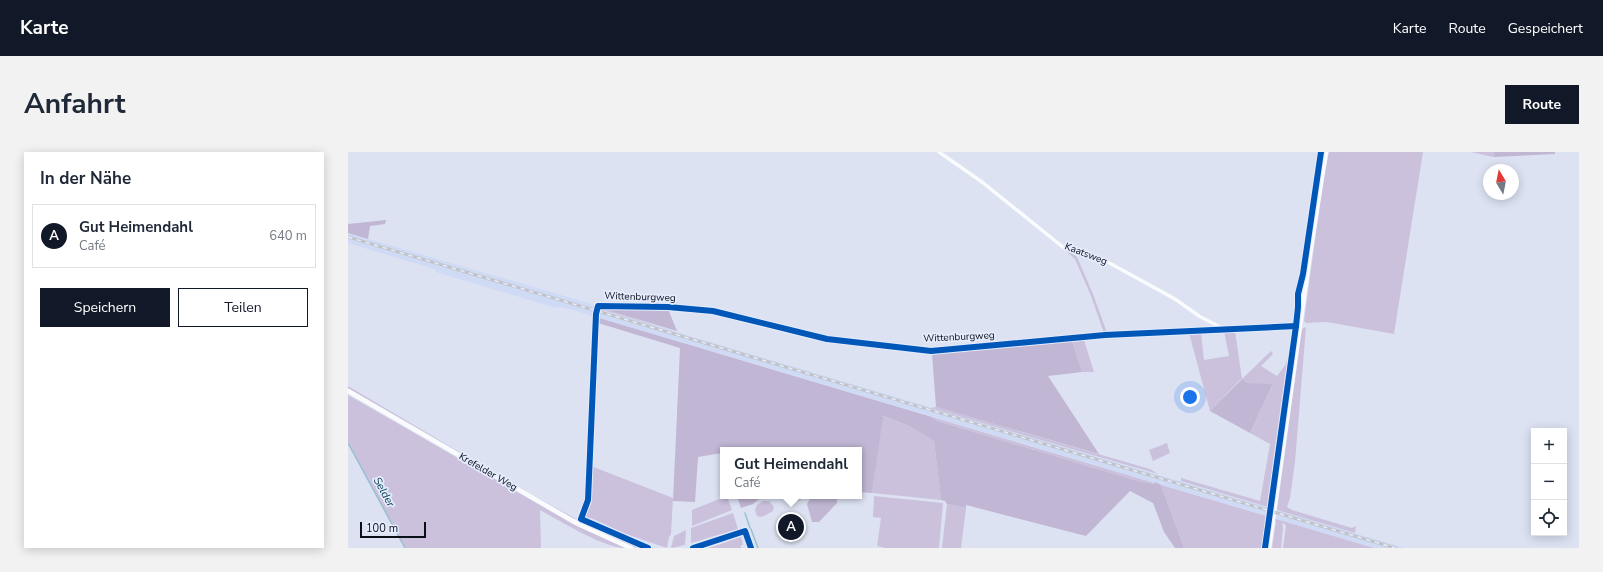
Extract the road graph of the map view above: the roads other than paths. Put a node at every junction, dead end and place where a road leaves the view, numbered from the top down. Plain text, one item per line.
1 (939, 152) edge
2 (1326, 152) edge
3 (598, 306) dead end
4 (1300, 325) junction
5 (1223, 329) junction
6 (348, 391) edge
7 (631, 548) edge
8 (1269, 548) edge

1 - 5 street, Kaatsweg
2 - 4 street
3 - 5 street, Wittenburgweg
4 - 5 street, Wittenburgweg
4 - 8 street
6 - 7 street, Krefelder Weg

